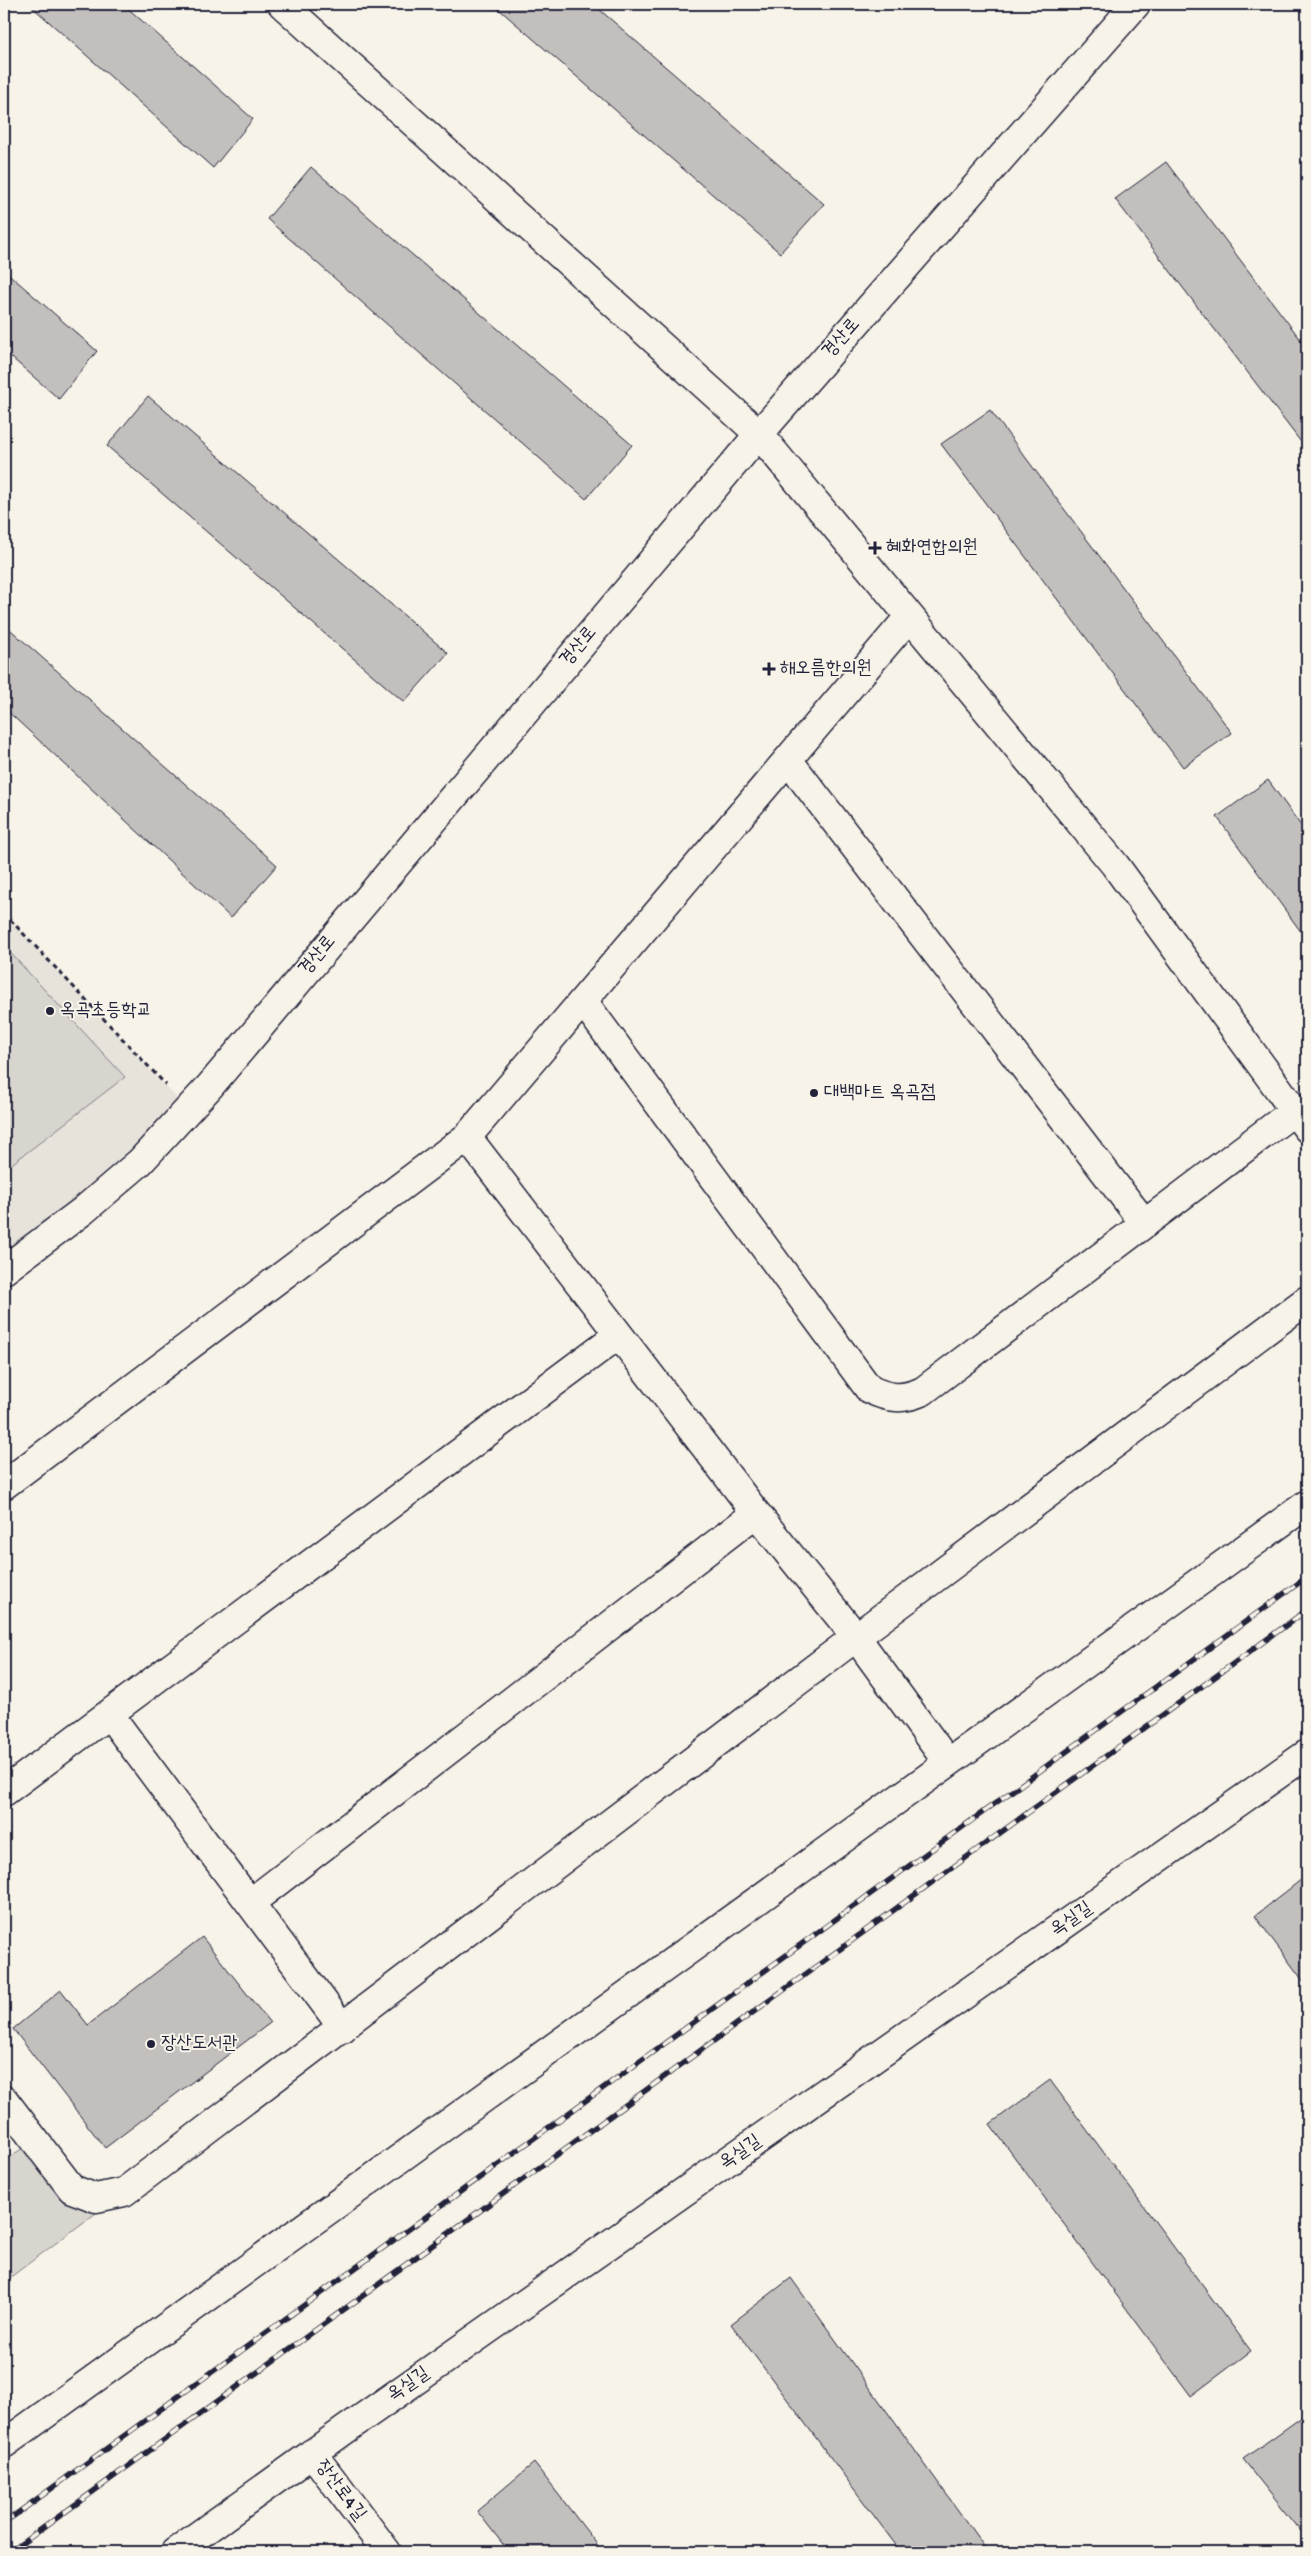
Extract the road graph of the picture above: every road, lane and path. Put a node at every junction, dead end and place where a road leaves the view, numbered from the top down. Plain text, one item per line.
1 (282, 4) edge
2 (1136, 4) edge
3 (759, 434) junction
4 (909, 617) junction
5 (788, 760) junction
6 (4, 913) edge
7 (583, 1001) junction
8 (188, 1110) junction
9 (1301, 1120) edge
10 (467, 1137) junction
11 (1145, 1224) junction
12 (4, 1270) edge
13 (1307, 1300) edge
14 (618, 1335) junction
15 (4, 1485) edge
16 (1307, 1504) edge
17 (756, 1513) junction
18 (856, 1637) junction
19 (108, 1714) junction
20 (1307, 1754) edge
21 (948, 1763) junction
22 (4, 1792) edge
23 (250, 1903) junction
24 (343, 2028) junction
25 (4, 2100) edge
26 (4, 2444) edge
27 (312, 2453) junction
28 (175, 2552) edge
29 (386, 2552) edge

1 - 3 street
2 - 3 street, 경산로
3 - 4 street
3 - 8 street, 경산로
4 - 5 street
4 - 9 street
5 - 7 street
5 - 11 street
6 - 8 path
7 - 10 street
7 - 11 street
8 - 12 street, 경산로
9 - 11 street
10 - 14 street
10 - 15 street
13 - 18 street
14 - 17 street
14 - 19 street
16 - 21 street
17 - 18 street
17 - 23 street
18 - 21 street
18 - 24 street
19 - 22 street
19 - 23 street
20 - 27 street, 옥실길
21 - 26 street
23 - 24 street
24 - 25 street
27 - 28 street, 옥실길
27 - 29 street, 장산로4길

